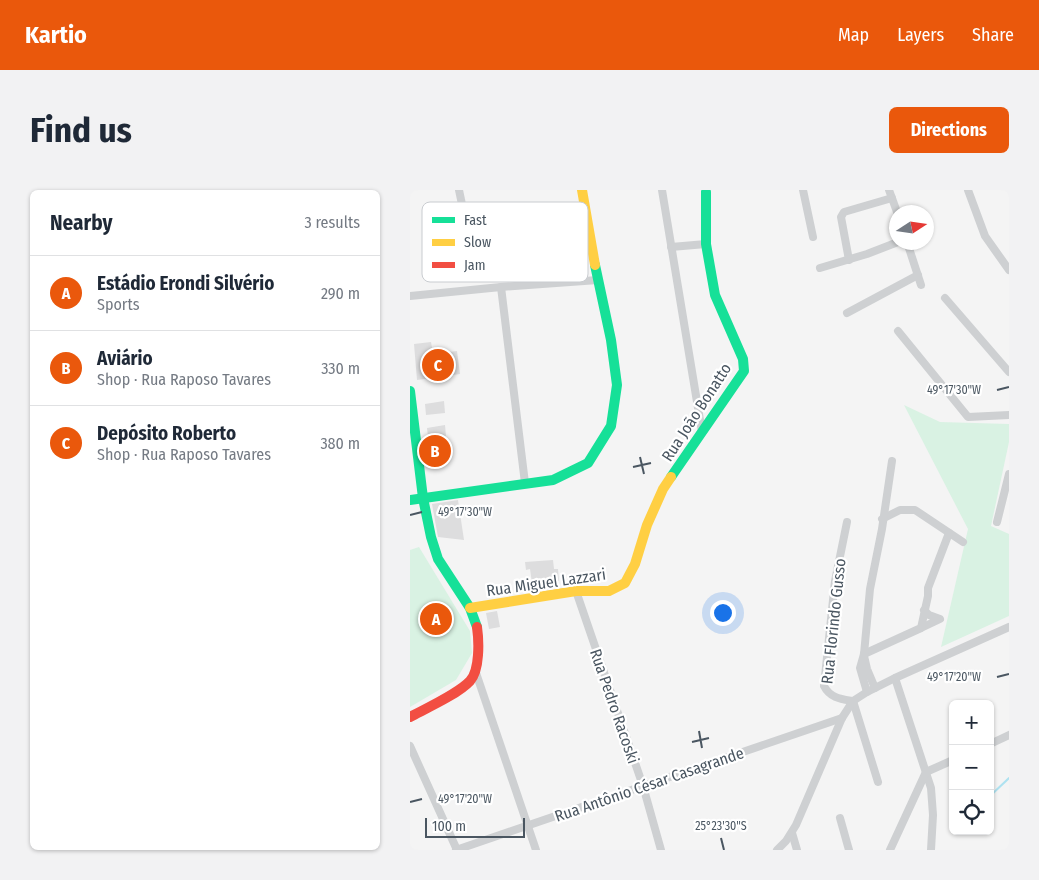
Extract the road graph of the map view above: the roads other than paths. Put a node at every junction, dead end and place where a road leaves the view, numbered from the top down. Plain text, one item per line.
1 (662, 190) edge
2 (803, 190) edge
3 (889, 190) edge
4 (968, 190) edge
5 (706, 192) dead end
6 (892, 198) junction
7 (894, 205) edge
8 (588, 224) edge
9 (812, 237) dead end
10 (706, 244) junction
11 (889, 245) edge
12 (671, 246) junction
13 (910, 250) edge
14 (849, 260) junction
15 (820, 268) dead end
16 (1009, 270) edge
17 (918, 276) junction
18 (598, 280) junction
19 (588, 281) edge
20 (570, 282) edge
21 (921, 285) dead end
22 (500, 287) junction
23 (410, 296) edge
24 (945, 298) dead end
25 (847, 314) dead end
26 (898, 331) dead end
27 (1009, 372) edge
28 (410, 391) edge
29 (1009, 415) edge
30 (702, 432) junction
31 (892, 461) dead end
32 (1009, 474) edge
33 (526, 483) junction
34 (423, 498) junction
35 (410, 500) edge
36 (882, 519) junction
37 (847, 522) dead end
38 (997, 522) dead end
39 (949, 533) junction
40 (963, 542) dead end
41 (625, 583) joint
42 (576, 591) junction
43 (470, 608) junction
44 (924, 610) junction
45 (1009, 627) edge
46 (921, 628) junction
47 (864, 654) junction
48 (475, 670) junction
49 (895, 678) junction
50 (875, 688) junction
51 (867, 692) junction
52 (853, 701) junction
53 (410, 717) edge
54 (842, 718) junction
55 (1009, 735) edge
56 (994, 742) edge
57 (410, 746) edge
58 (949, 762) edge
59 (926, 772) junction
60 (878, 782) dead end
61 (643, 786) junction
62 (840, 818) dead end
63 (528, 825) junction
64 (792, 833) junction
65 (456, 850) edge
66 (536, 850) edge
67 (661, 850) edge
68 (777, 850) edge
69 (797, 850) edge
70 (849, 850) edge
71 (890, 850) edge
72 (931, 850) edge

1 - 12 street
2 - 9 street
3 - 6 street
4 - 16 street
5 - 10 street, Rua João Bonatto
6 - 7 street
6 - 14 street
8 - 18 street
10 - 12 street
10 - 30 street, Rua João Bonatto
11 - 14 street
12 - 30 street
13 - 17 street
14 - 15 street
17 - 21 street
17 - 25 street
18 - 19 street
18 - 33 street
20 - 22 street
22 - 23 street
22 - 33 street
24 - 27 street
26 - 29 street
28 - 34 street
30 - 41 street, Rua João Bonatto
31 - 36 street
32 - 38 street
33 - 34 street
34 - 35 street
34 - 43 street
36 - 39 street
36 - 47 street
37 - 52 street, Rua Florindo Gusso
39 - 40 street
39 - 44 street
41 - 42 street, Rua Miguel Lazzari
42 - 43 street, Rua Miguel Lazzari
42 - 61 street, Rua Pedro Racoski
43 - 48 street
44 - 46 street
44 - 46 street
45 - 49 street
46 - 47 street
47 - 50 street
47 - 51 street
48 - 53 street
48 - 63 street
49 - 50 street
49 - 59 street
50 - 51 street
51 - 52 street
52 - 54 street
52 - 60 street
54 - 61 street, Rua Antônio César Casagrande
54 - 64 street
55 - 56 street
57 - 65 street
58 - 59 street
59 - 71 street
59 - 72 street
61 - 63 street, Rua Antônio César Casagrande
61 - 67 street, Rua Pedro Racoski
62 - 70 street
63 - 65 street, Rua Antônio César Casagrande
63 - 66 street
64 - 68 street
64 - 69 street

